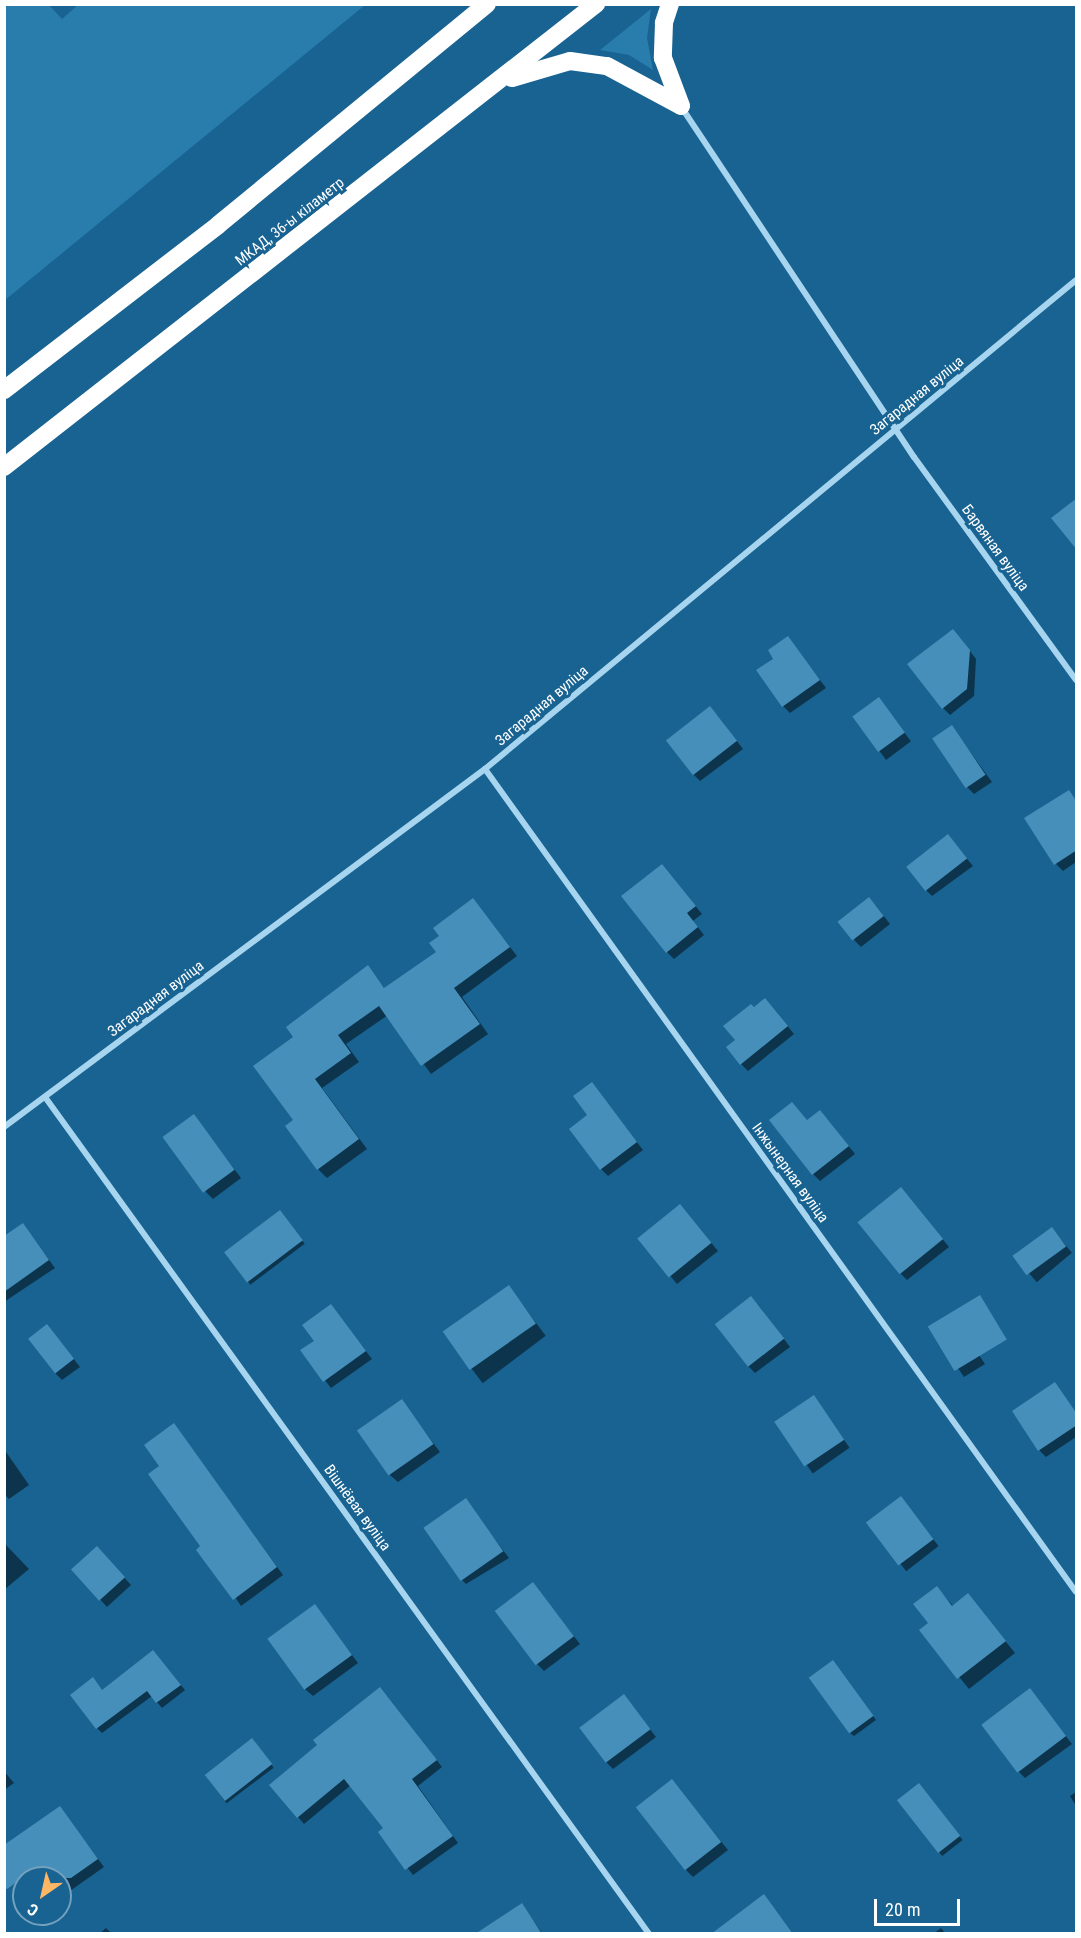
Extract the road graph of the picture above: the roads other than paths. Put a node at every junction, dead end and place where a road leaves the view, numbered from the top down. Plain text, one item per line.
1 (487, 4) edge
2 (596, 4) edge
3 (670, 4) edge
4 (500, 82) junction
5 (681, 106) junction
6 (1077, 280) edge
7 (4, 390) edge
8 (895, 429) junction
9 (4, 467) edge
10 (1077, 680) edge
11 (485, 769) junction
12 (45, 1097) junction
13 (4, 1126) edge
14 (1077, 1592) edge
15 (650, 1934) edge

1 - 7 highway
2 - 4 highway, МКАД, 36-ы кіламетр
3 - 5 highway
4 - 5 highway
4 - 9 highway, МКАД, 36-ы кіламетр
5 - 8 street, Барвяная вуліца
6 - 8 street, Загарадная вуліца
8 - 10 street, Барвяная вуліца
8 - 11 street, Загарадная вуліца
11 - 12 street, Загарадная вуліца
11 - 14 street, Інжынерная вуліца
12 - 13 street, Загарадная вуліца
12 - 15 street, Вішнёвая вуліца

